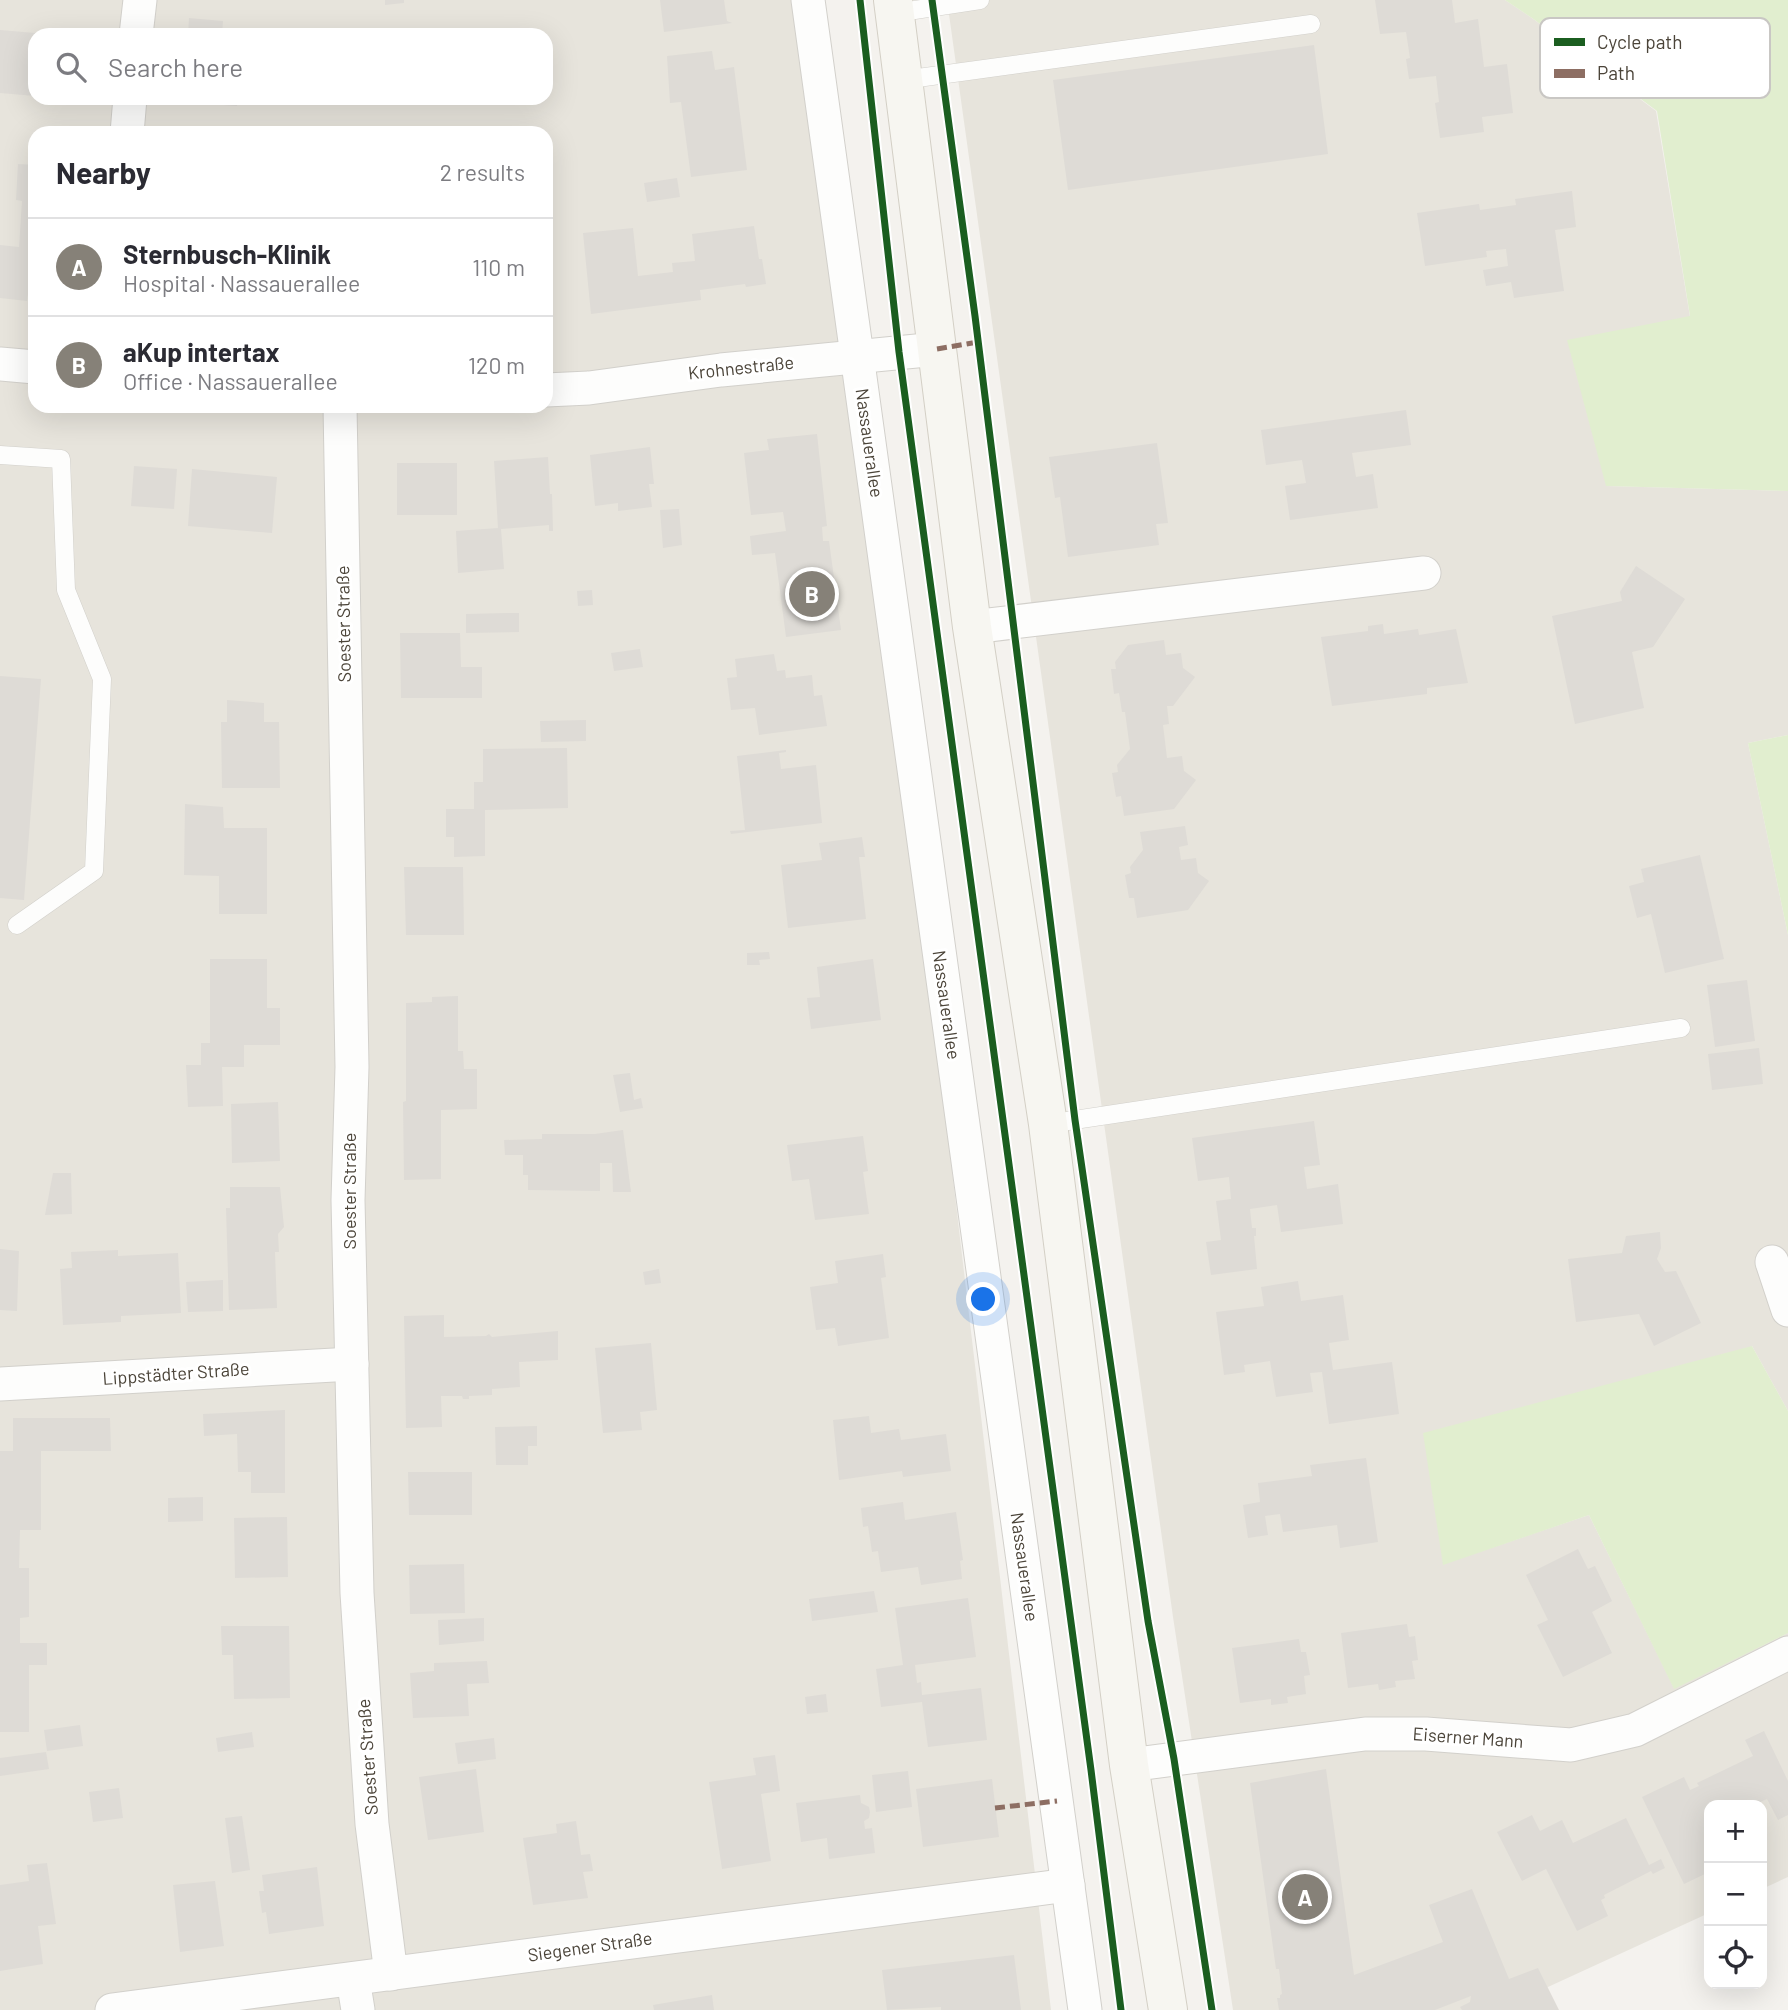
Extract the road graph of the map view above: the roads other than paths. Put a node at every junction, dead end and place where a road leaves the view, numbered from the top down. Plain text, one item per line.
1 (139, 0) edge
2 (808, 0) edge
3 (980, 0) edge
4 (894, 6) edge
5 (1311, 24) dead end
6 (137, 28) edge
7 (903, 80) junction
8 (129, 105) edge
9 (128, 126) edge
10 (937, 349) junction
11 (856, 356) junction
12 (0, 364) edge
13 (28, 366) edge
14 (553, 390) edge
15 (340, 413) edge
16 (0, 454) edge
17 (1424, 573) dead end
18 (972, 627) junction
19 (17, 925) dead end
20 (1681, 1028) dead end
21 (1048, 1124) junction
22 (1772, 1262) dead end
23 (1788, 1310) edge
24 (352, 1364) junction
25 (0, 1384) edge
26 (1788, 1653) edge
27 (1129, 1765) junction
28 (1068, 1885) junction
29 (391, 1974) junction
30 (355, 1995) edge
31 (112, 2010) edge
32 (1085, 2010) edge
33 (1168, 2010) edge

1 - 6 street
2 - 11 street, Nassauerallee
3 - 4 lane
4 - 7 main road
5 - 7 lane
7 - 10 main road
8 - 9 street
10 - 11 street, Krohnestraße
10 - 18 main road
11 - 14 street, Krohnestraße
11 - 28 street, Nassauerallee
12 - 13 street
15 - 24 street, Soester Straße
16 - 19 lane
17 - 18 street
18 - 21 main road
20 - 21 lane
21 - 27 main road
22 - 23 street
24 - 25 street, Lippstädter Straße
24 - 29 street, Soester Straße
26 - 27 street, Eiserner Mann
27 - 33 main road
28 - 29 street, Siegener Straße
28 - 32 street, Nassauerallee
29 - 30 street, Siegener Straße
30 - 31 street, Siegener Straße

